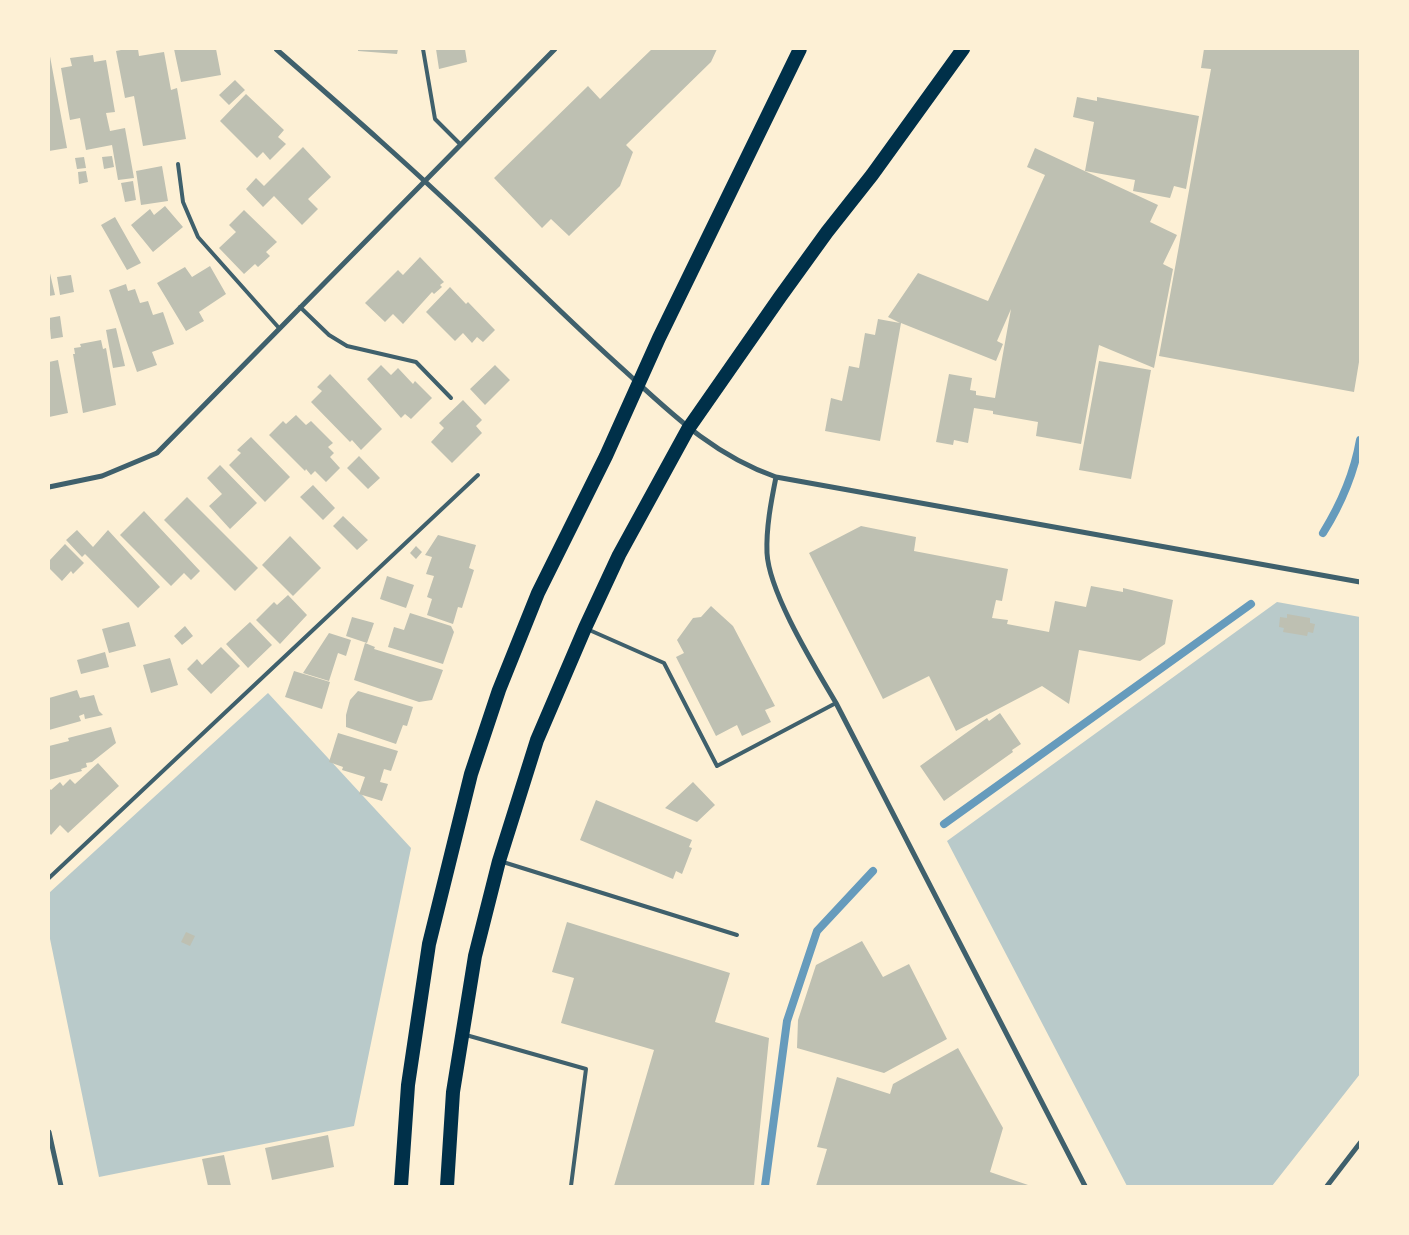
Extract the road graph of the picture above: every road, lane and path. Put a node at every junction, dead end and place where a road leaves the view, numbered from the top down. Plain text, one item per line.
1 (276, 49) edge
2 (422, 49) edge
3 (555, 49) edge
4 (800, 49) edge
5 (963, 49) edge
6 (460, 144) junction
7 (178, 164) dead end
8 (424, 180) junction
9 (300, 306) junction
10 (279, 328) junction
11 (638, 383) junction
12 (451, 398) dead end
13 (688, 428) junction
14 (478, 475) dead end
15 (776, 477) junction
16 (49, 487) edge
17 (1360, 582) edge
18 (585, 628) junction
19 (836, 703) junction
20 (499, 861) junction
21 (49, 878) edge
22 (737, 934) dead end
23 (461, 1034) junction
24 (49, 1132) edge
25 (1360, 1144) edge
26 (61, 1186) edge
27 (402, 1186) edge
28 (447, 1186) edge
29 (571, 1186) edge
30 (1085, 1186) edge
31 (1327, 1186) edge

1 - 8 street
2 - 6 lane
3 - 6 street
4 - 11 highway
5 - 13 highway
6 - 8 street
7 - 10 lane
8 - 9 street
8 - 11 street
9 - 10 street
9 - 12 lane
10 - 16 street
11 - 13 street
11 - 27 highway
13 - 15 street
13 - 18 highway
14 - 21 lane
15 - 17 street
15 - 19 street
18 - 19 lane
18 - 20 highway
19 - 30 street
20 - 22 lane
20 - 23 highway
23 - 28 highway
23 - 29 lane
24 - 26 street
25 - 31 street

